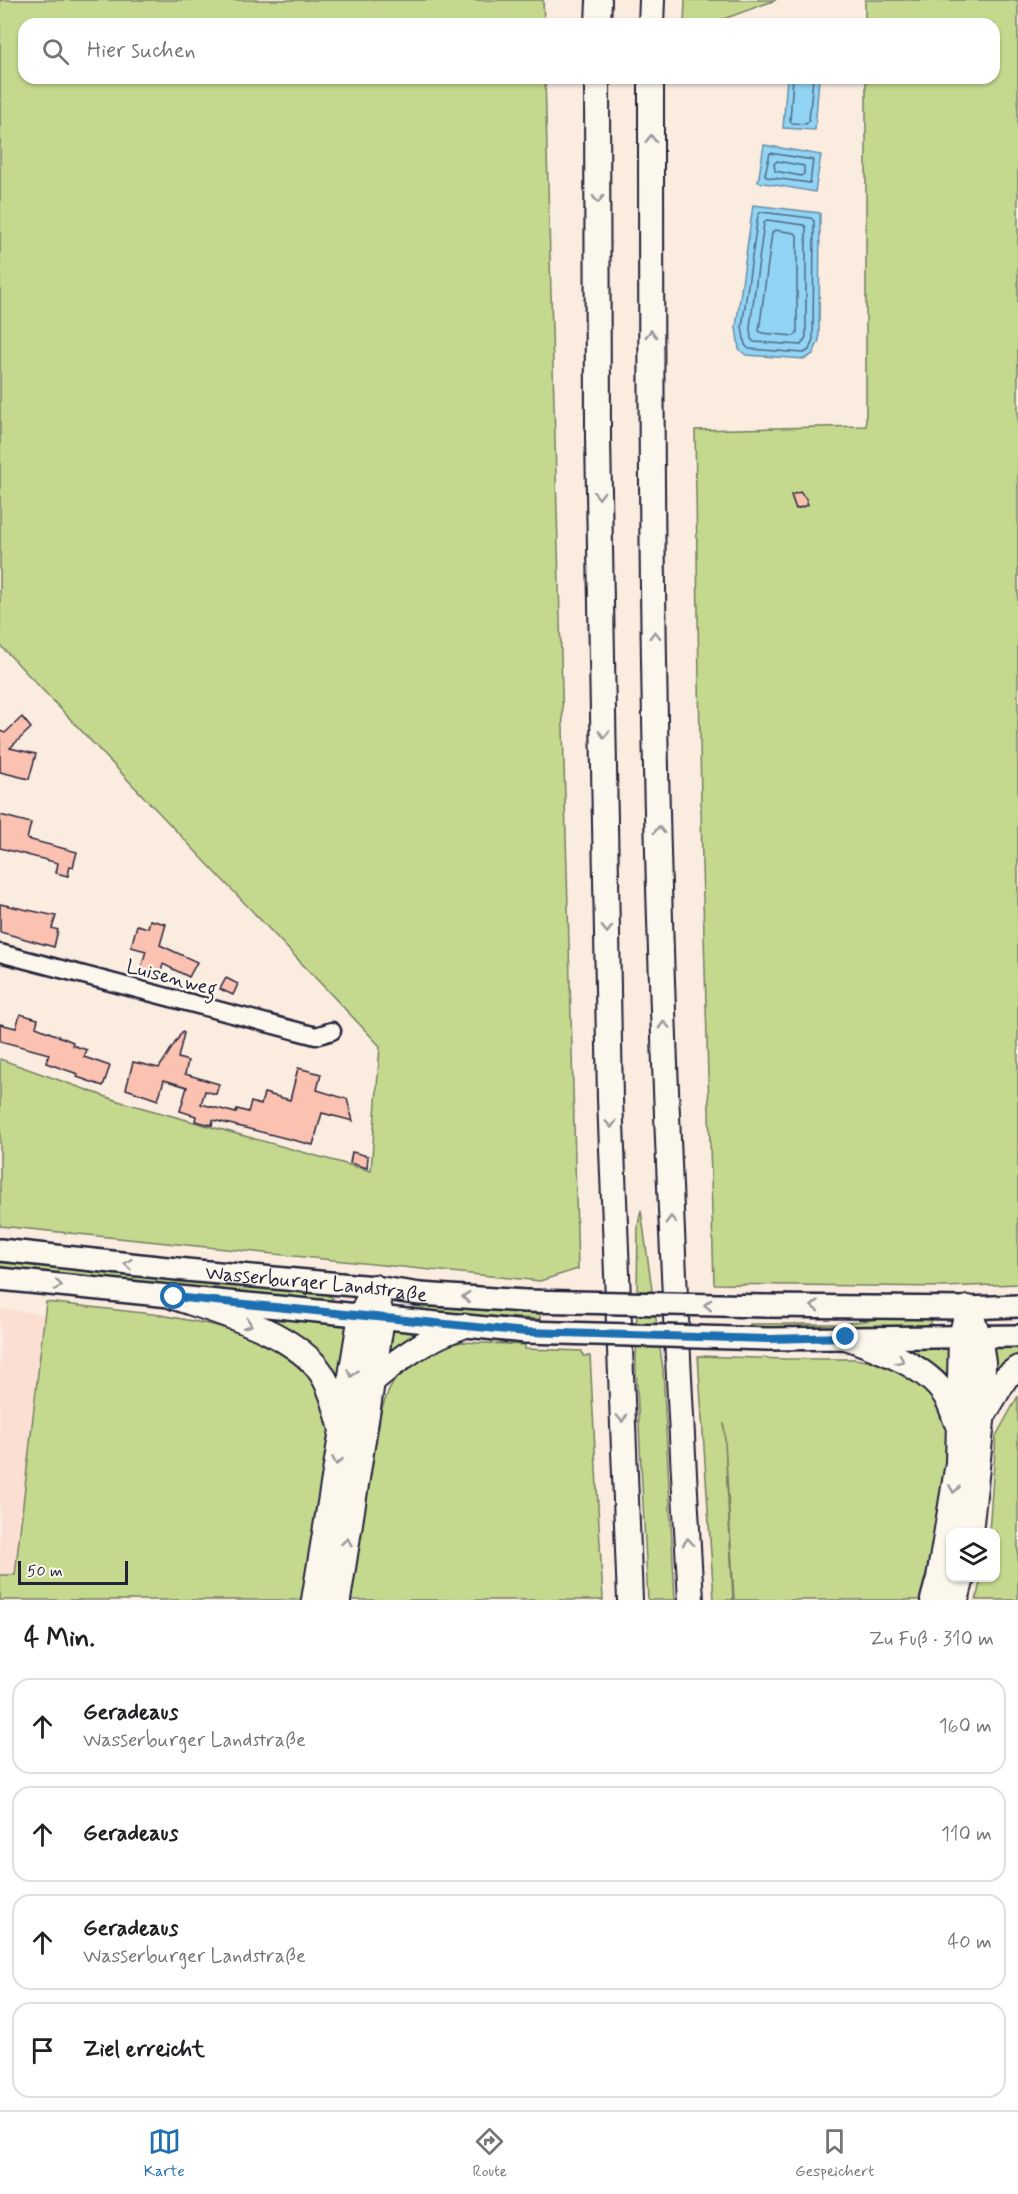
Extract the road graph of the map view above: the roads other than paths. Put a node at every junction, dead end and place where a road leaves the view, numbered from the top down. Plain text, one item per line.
1 (598, 0) edge
2 (652, 0) edge
3 (598, 18) edge
4 (651, 18) edge
5 (597, 84) edge
6 (651, 84) edge
7 (0, 953) edge
8 (332, 1031) dead end
9 (0, 1250) edge
10 (0, 1279) edge
11 (374, 1287) junction
12 (174, 1297) junction
13 (1018, 1306) edge
14 (968, 1308) junction
15 (372, 1316) junction
16 (463, 1326) junction
17 (1018, 1336) edge
18 (846, 1337) junction
19 (970, 1337) junction
20 (1018, 1368) edge
21 (371, 1382) junction
22 (982, 1422) junction
23 (342, 1430) junction
24 (959, 1431) junction
25 (971, 1528) edge
26 (961, 1582) edge
27 (314, 1600) edge
28 (338, 1600) edge
29 (630, 1600) edge
30 (691, 1600) edge
31 (933, 1600) edge
32 (956, 1600) edge

1 - 3 highway
2 - 4 highway
5 -> 29 highway
30 -> 6 highway
7 - 8 street, Luisenweg
11 -> 9 main road, Wasserburger Landstraße
10 -> 12 main road, Wasserburger Landstraße
14 -> 11 main road, Wasserburger Landstraße, bridge
11 - 15 highway
12 - 15 main road, Wasserburger Landstraße
12 -> 23 highway
13 - 14 main road
14 - 19 highway
15 - 16 main road, Wasserburger Landstraße
15 - 21 highway
15 -> 23 highway
16 - 18 main road, Wasserburger Landstraße, bridge
16 - 21 highway
17 - 19 main road
18 - 19 main road
18 -> 24 highway
19 - 22 highway
19 - 24 highway
20 - 22 highway
28 -> 21 highway
22 - 25 highway
23 -> 27 highway
24 -> 31 highway
26 - 32 highway

